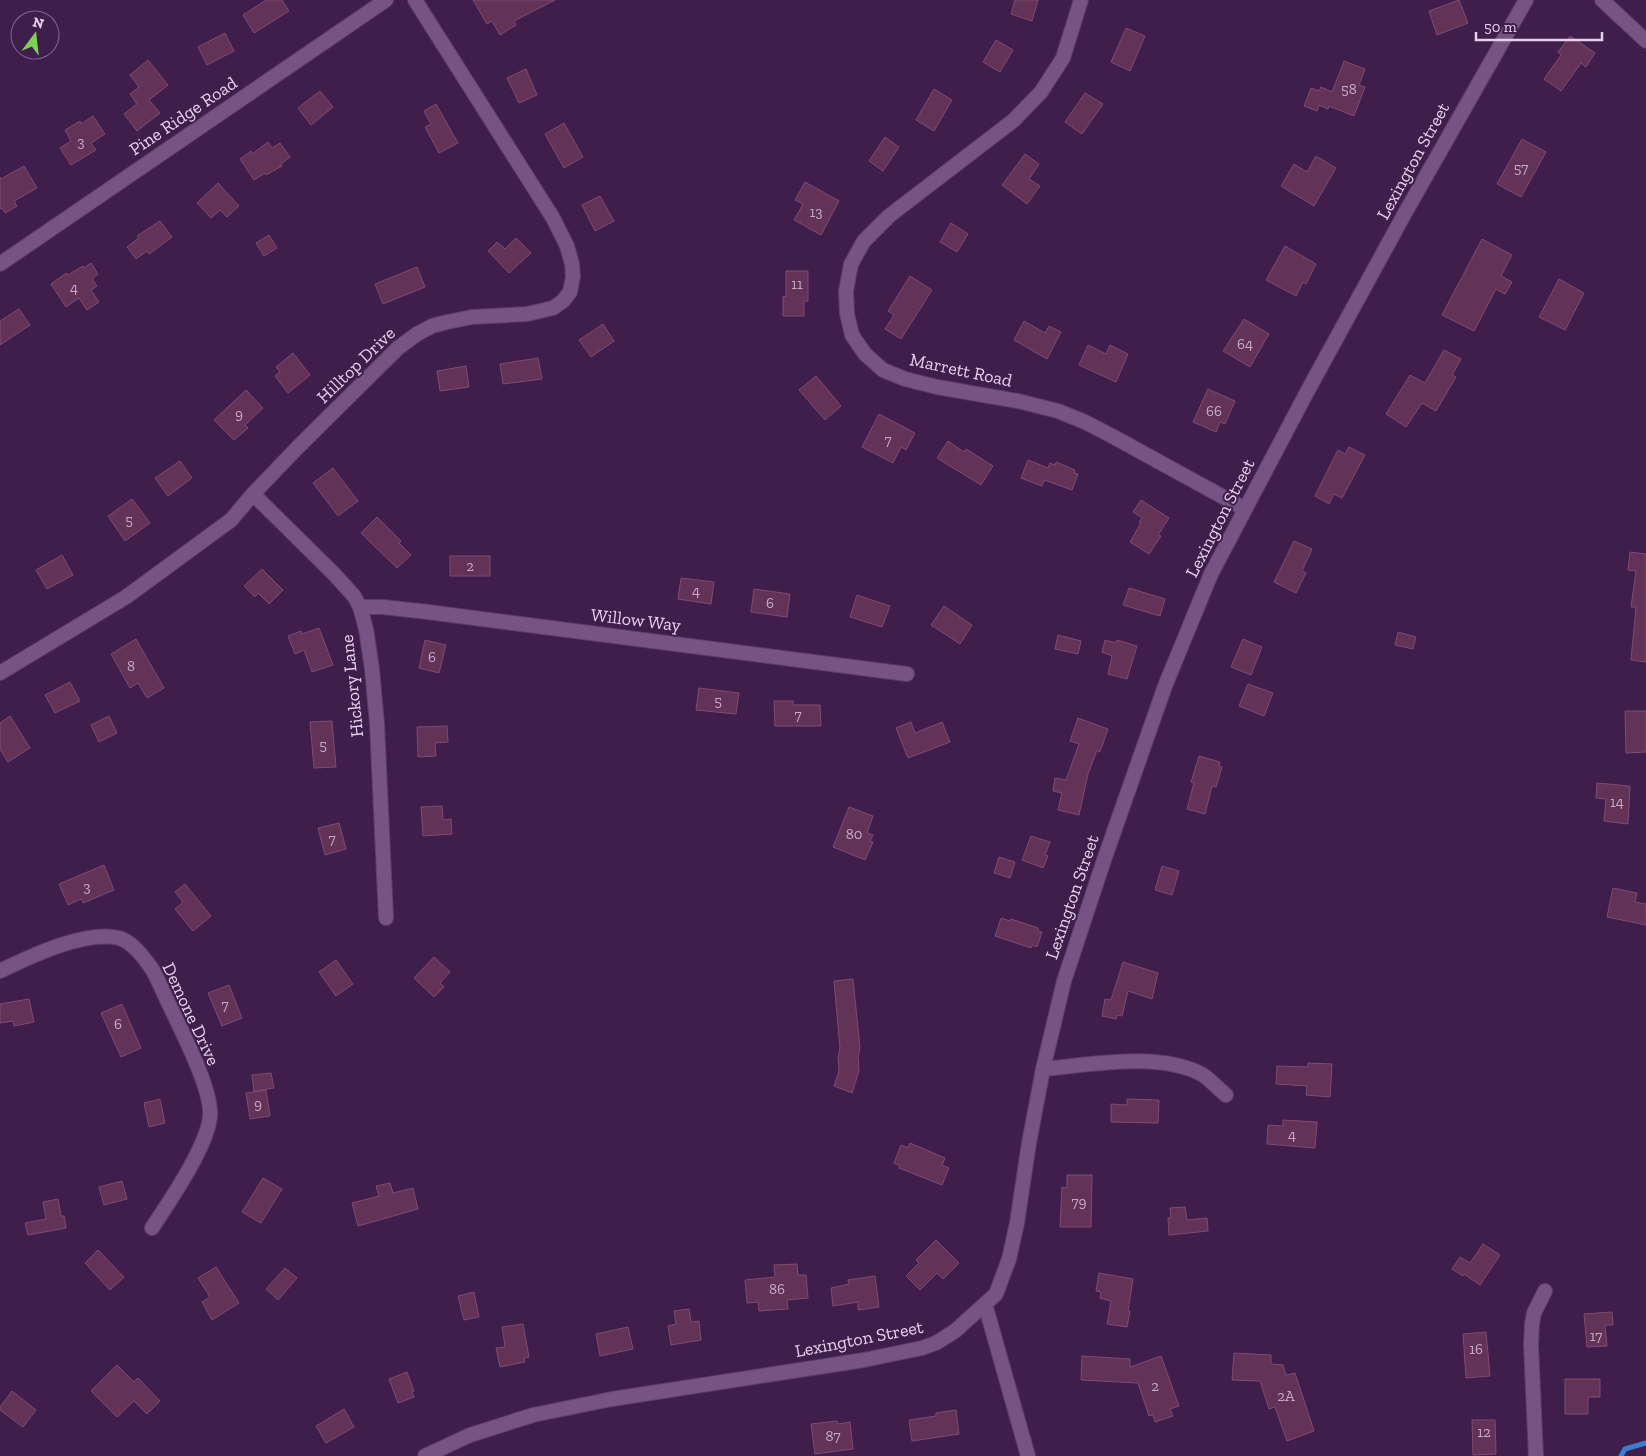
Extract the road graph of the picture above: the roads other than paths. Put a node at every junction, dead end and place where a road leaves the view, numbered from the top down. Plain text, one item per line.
1 (386, 0) edge
2 (415, 0) edge
3 (1081, 0) edge
4 (1526, 0) edge
5 (1602, 0) edge
6 (1646, 41) edge
7 (0, 264) edge
8 (252, 494) junction
9 (1245, 509) junction
10 (360, 607) junction
11 (0, 673) edge
12 (907, 674) dead end
13 (386, 918) dead end
14 (0, 971) edge
15 (1043, 1069) junction
16 (1226, 1095) dead end
17 (152, 1228) dead end
18 (1545, 1291) dead end
19 (985, 1304) junction
20 (425, 1456) edge
21 (1028, 1456) edge
22 (1536, 1456) edge

1 - 7 street, Pine Ridge Road
2 - 8 street, Hilltop Drive
3 - 9 street, Marrett Road
4 - 9 street, Lexington Street
5 - 6 street
8 - 10 street, Hickory Lane
8 - 11 street, Hilltop Drive
9 - 15 street, Lexington Street
10 - 12 street, Willow Way
10 - 13 street, Hickory Lane
14 - 17 street, Demone Drive
15 - 16 street
15 - 19 street, Lexington Street
18 - 22 street
19 - 20 street, Lexington Street
19 - 21 street

